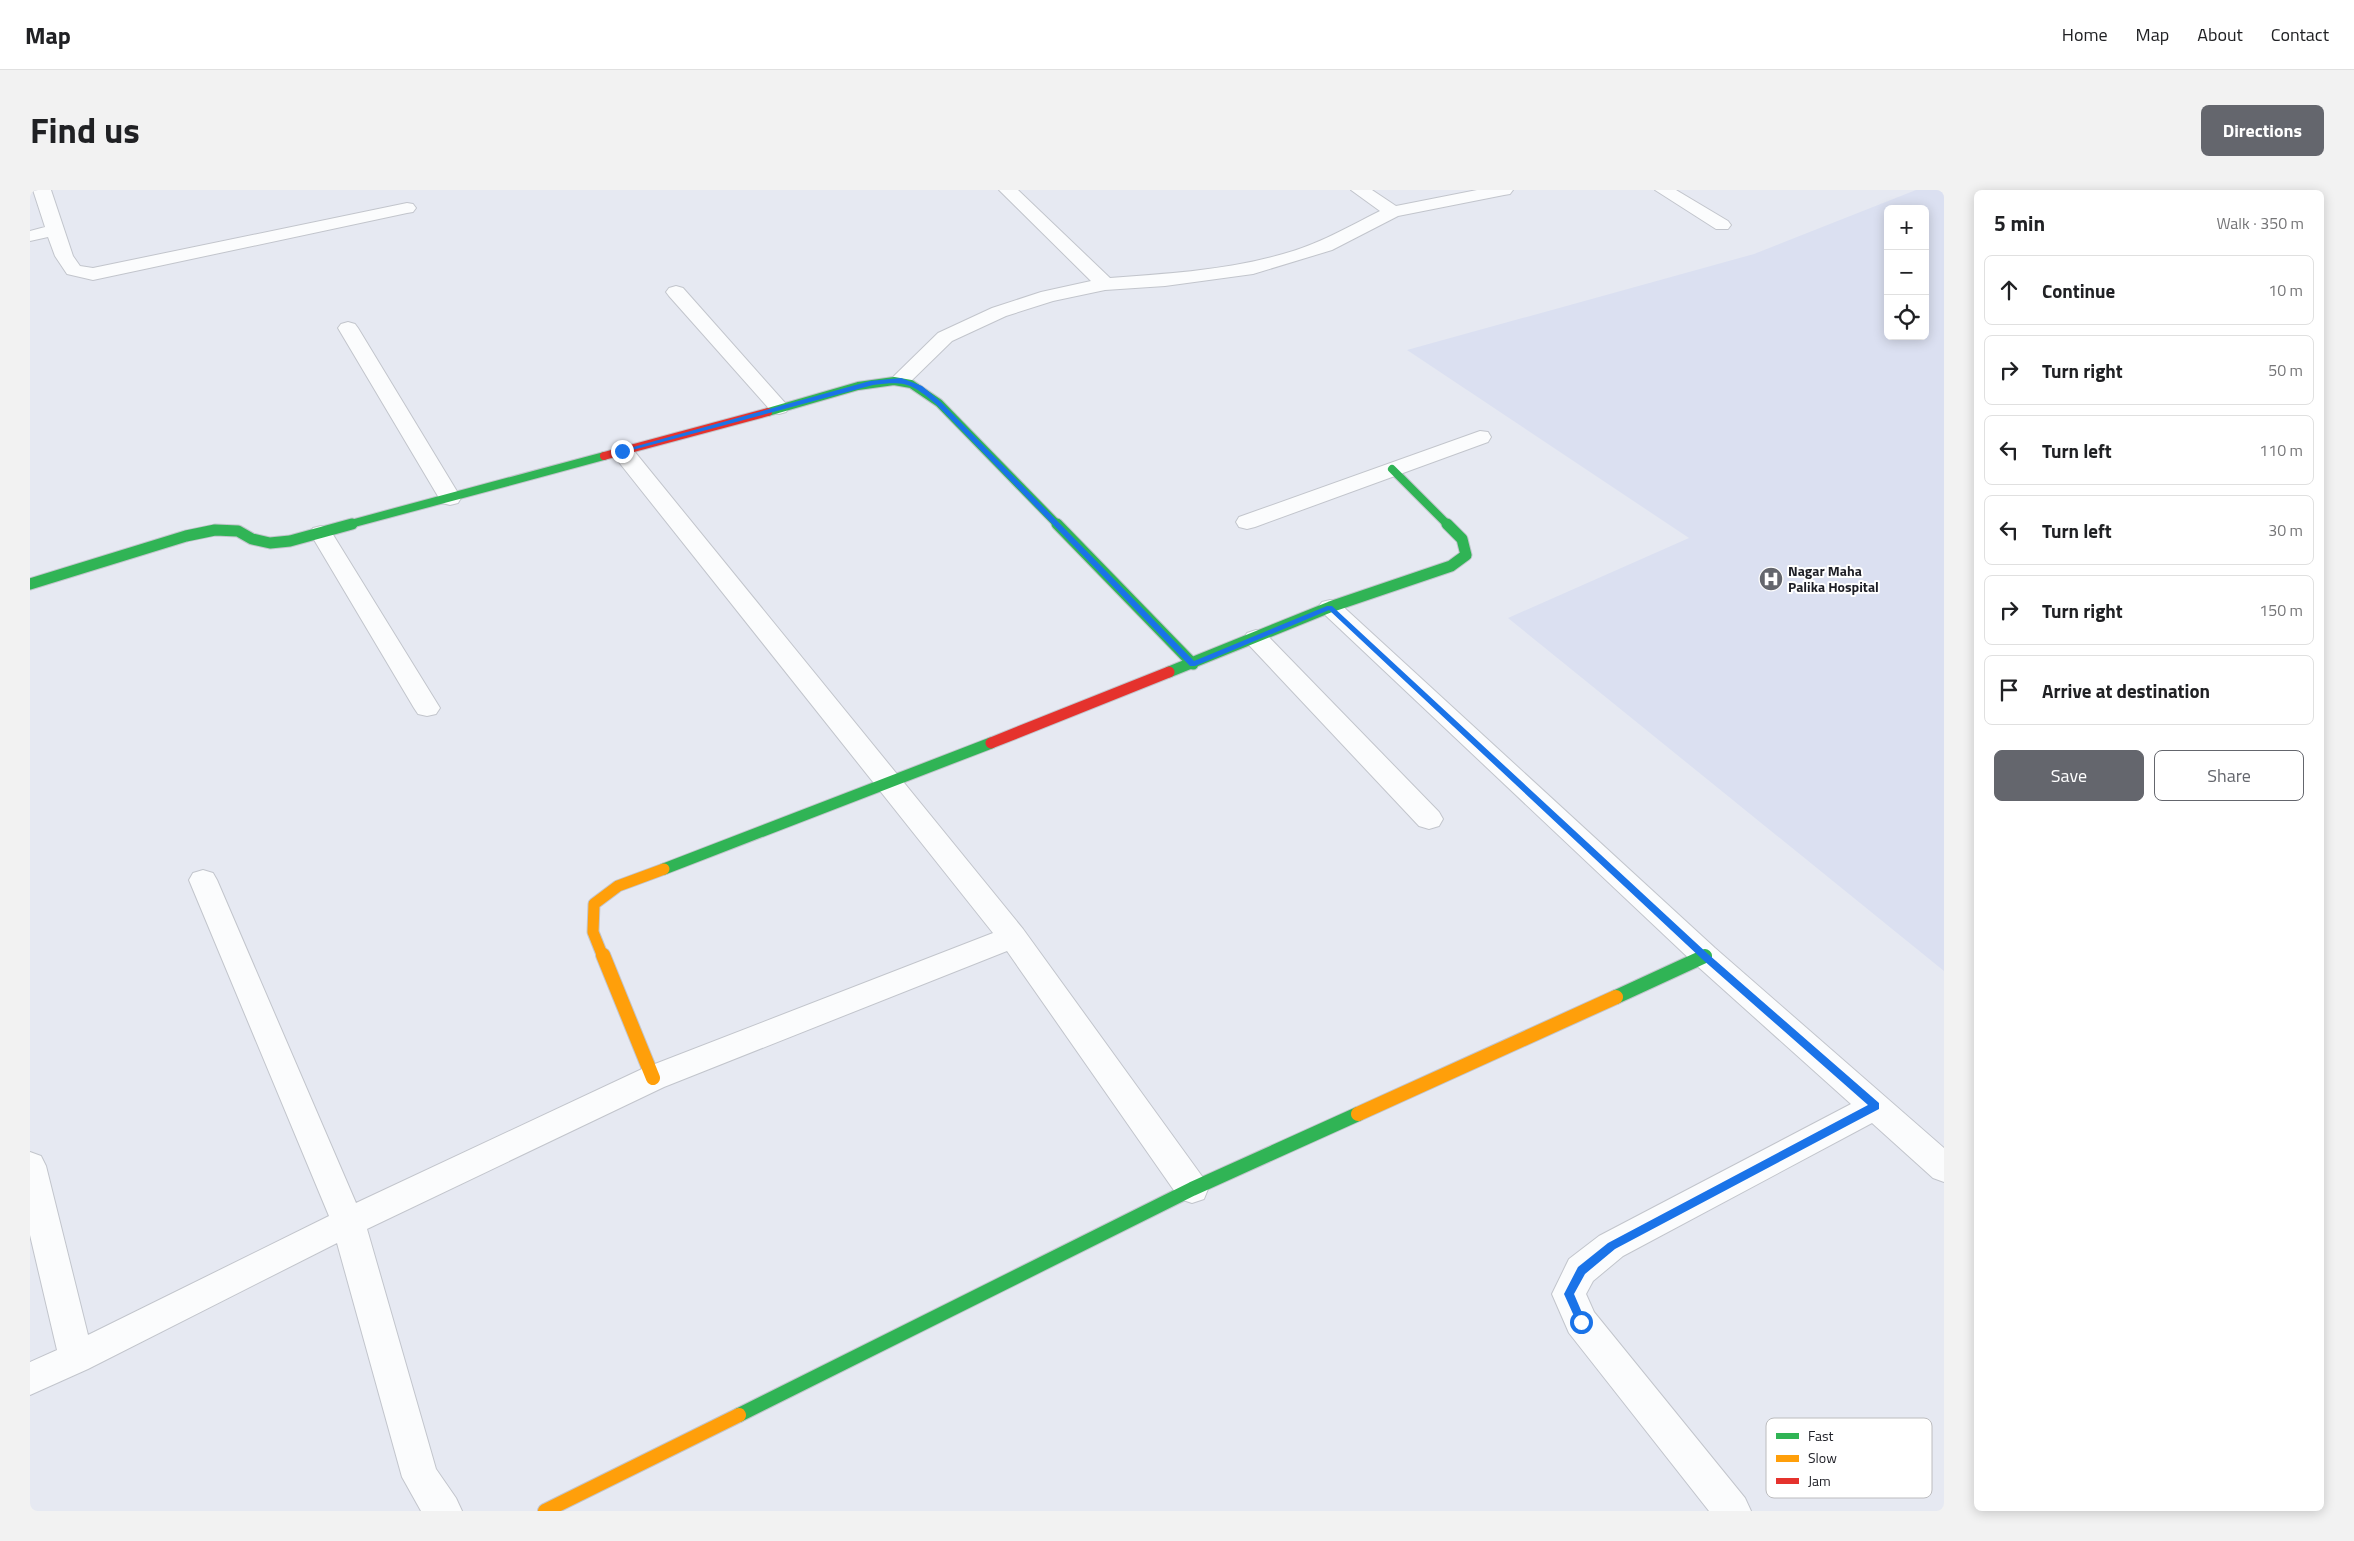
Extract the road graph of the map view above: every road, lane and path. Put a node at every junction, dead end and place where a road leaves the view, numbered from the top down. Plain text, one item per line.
1 (42, 190) edge
2 (1008, 190) edge
3 (1360, 190) edge
4 (1504, 190) edge
5 (1664, 190) edge
6 (407, 208) dead end
7 (1394, 212) junction
8 (1722, 225) dead end
9 (54, 230) junction
10 (30, 236) edge
11 (1105, 284) junction
12 (676, 292) dead end
13 (348, 328) dead end
14 (901, 380) junction
15 (779, 408) junction
16 (1480, 437) dead end
17 (622, 451) junction
18 (1392, 469) junction
19 (450, 498) junction
20 (1247, 522) dead end
21 (321, 533) junction
22 (30, 584) edge
23 (1330, 608) junction
24 (1256, 638) junction
25 (1193, 664) junction
26 (427, 708) dead end
27 (889, 784) junction
28 (1429, 819) dead end
29 (203, 880) dead end
30 (1013, 937) junction
31 (1705, 956) junction
32 (653, 1078) junction
33 (1876, 1106) junction
34 (30, 1166) edge
35 (1944, 1168) edge
36 (1192, 1189) junction
37 (348, 1222) junction
38 (76, 1358) junction
39 (30, 1379) edge
40 (561, 1508) edge
41 (443, 1511) edge
42 (1732, 1511) edge

1 - 9 street
2 - 11 street
3 - 7 street
4 - 7 street
5 - 8 street
6 - 9 street
7 - 11 street
9 - 10 street
11 - 14 street
12 - 15 street
13 - 19 street
14 - 15 street
14 - 25 street
15 - 17 street
16 - 18 street
17 - 19 street
17 - 27 street
18 - 20 street
18 - 23 street
19 - 21 street
21 - 22 street
21 - 26 street
23 - 24 street
23 - 31 street
24 - 25 street
24 - 28 street
25 - 27 street
27 - 30 street
27 - 32 street
29 - 37 street
30 - 32 street
30 - 36 street
31 - 33 street
31 - 36 street
32 - 37 street
33 - 35 street
33 - 42 street
34 - 38 street
36 - 40 street
37 - 38 street
37 - 41 street
38 - 39 street

